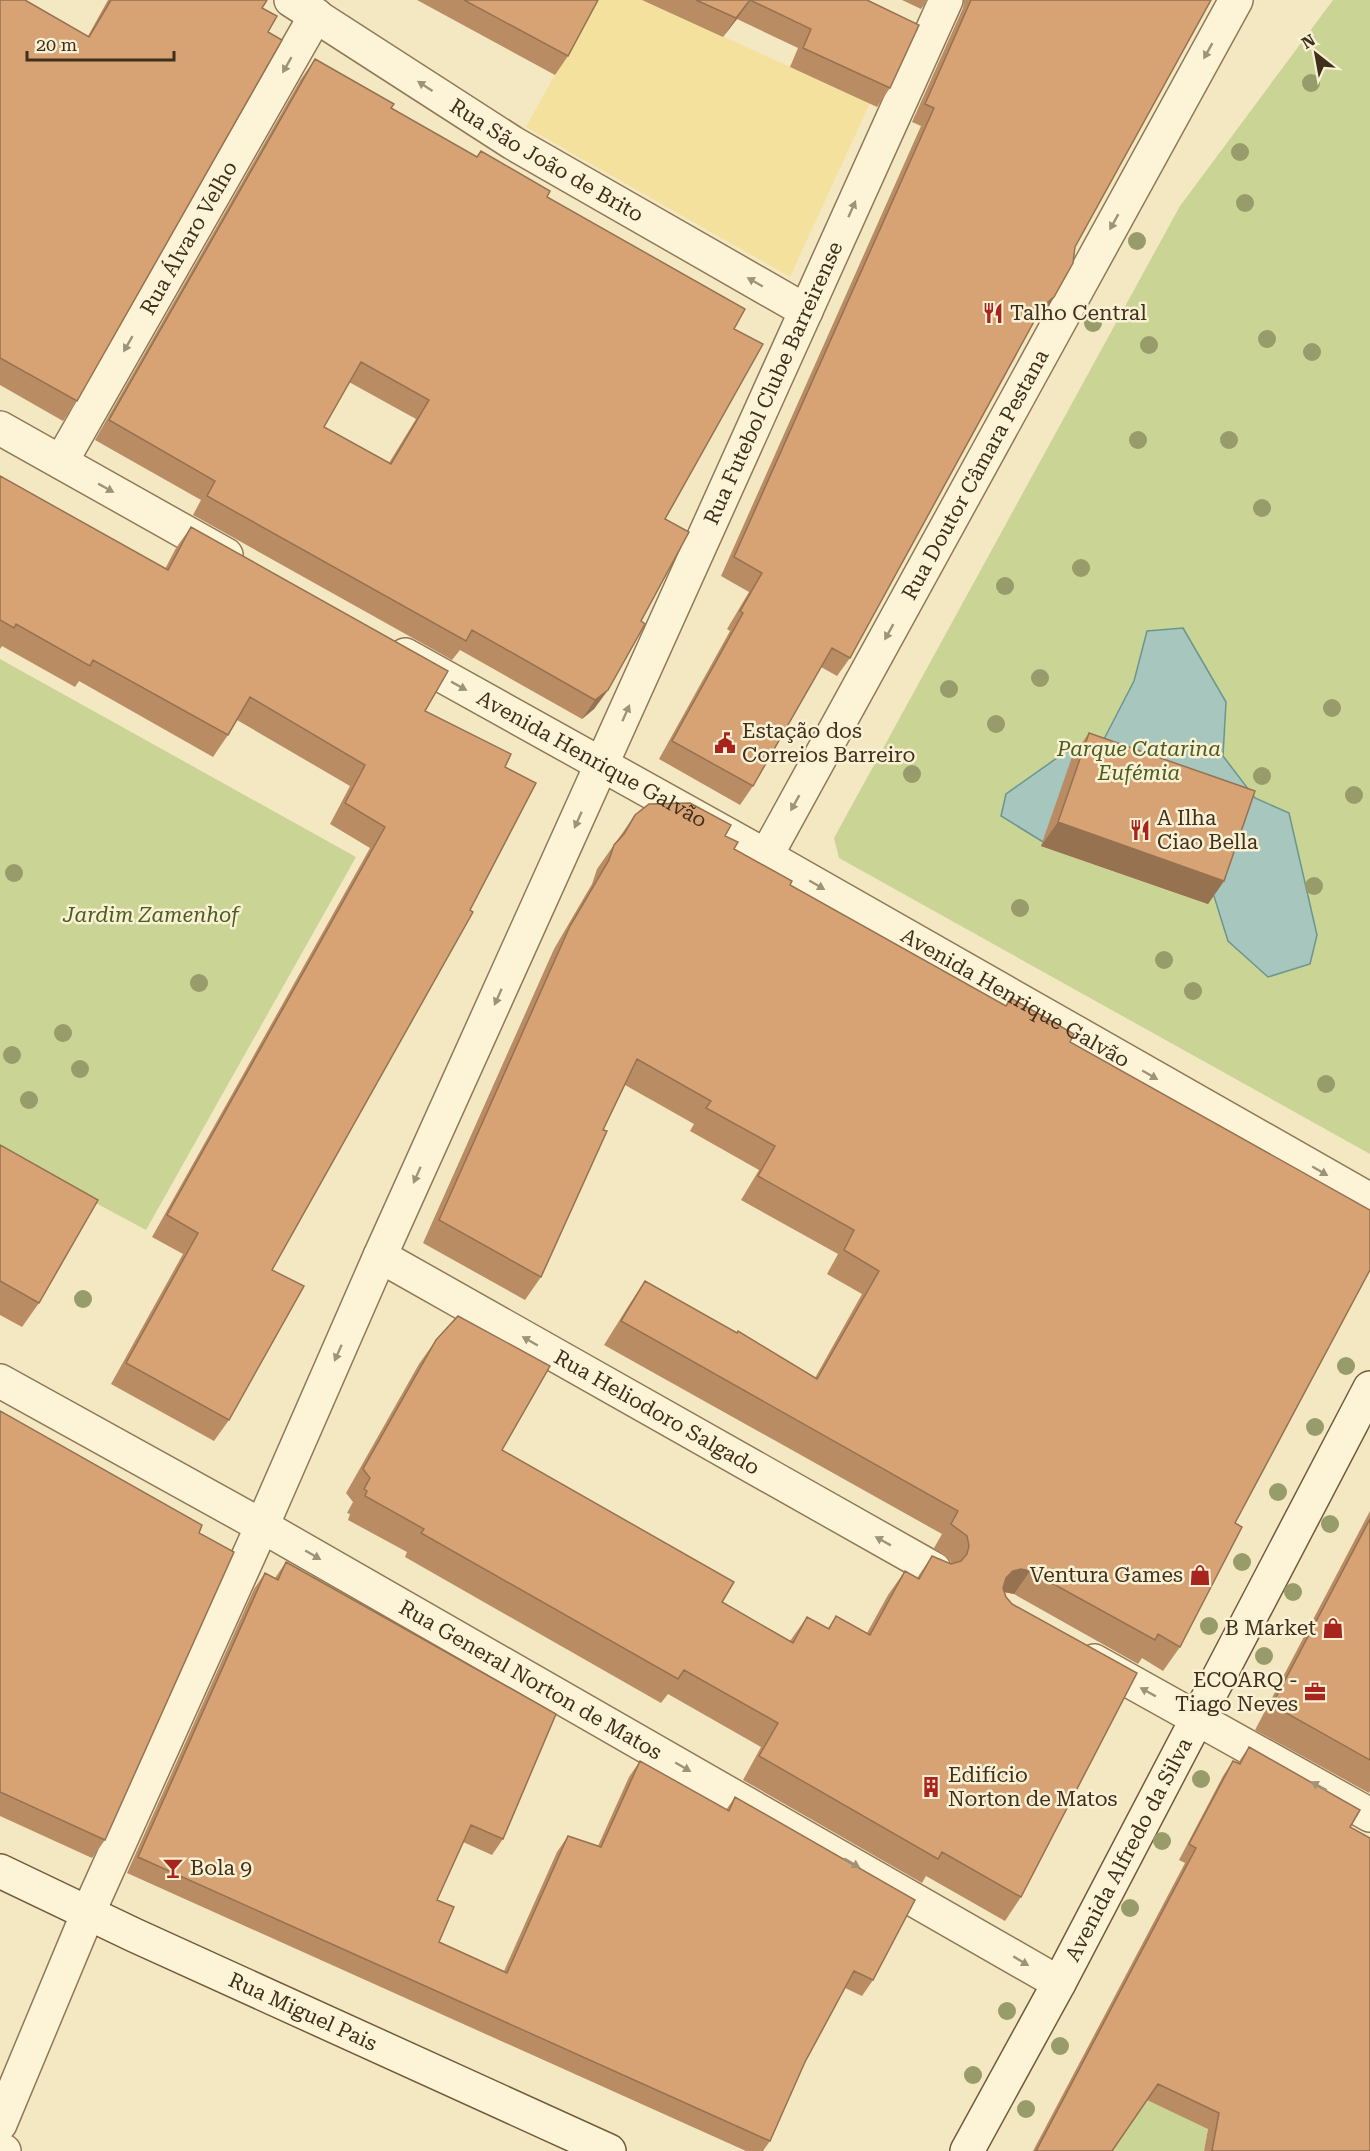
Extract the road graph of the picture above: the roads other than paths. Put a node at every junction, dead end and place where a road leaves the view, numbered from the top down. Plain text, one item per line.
1 (946, 0) edge
2 (1236, 0) edge
3 (303, 7) edge
4 (900, 20) edge
5 (930, 34) junction
6 (806, 311) junction
7 (0, 428) edge
8 (61, 462) junction
9 (248, 567) edge
10 (383, 643) edge
11 (602, 766) junction
12 (766, 856) junction
13 (1370, 1200) edge
14 (380, 1256) junction
15 (0, 1381) edge
16 (1370, 1388) edge
17 (262, 1527) junction
18 (934, 1569) edge
19 (1066, 1645) edge
20 (1196, 1718) junction
21 (1370, 1815) edge
22 (0, 1871) edge
23 (88, 1913) junction
24 (1059, 1983) junction
25 (0, 2124) edge
26 (0, 2149) edge
27 (4, 2151) edge
28 (609, 2151) edge
29 (967, 2151) edge

1 - 5 street, Rua Futebol Clube Barreirense
2 -> 12 street, Rua Doutor Câmara Pestana
6 -> 3 street, Rua São João de Brito
3 -> 8 street, Rua Álvaro Velho
4 - 5 street
6 -> 5 street, Rua Futebol Clube Barreirense
11 -> 6 street, Rua Futebol Clube Barreirense
7 - 8 street
8 -> 9 street
10 -> 11 street, Avenida Henrique Galvão
11 - 12 street, Avenida Henrique Galvão
11 -> 14 street, Rua Futebol Clube Barreirense
12 -> 13 street, Avenida Henrique Galvão
14 -> 17 street, Rua Futebol Clube Barreirense
18 -> 14 street, Rua Heliodoro Salgado
15 - 17 street, Rua General Norton de Matos
16 - 20 street, Avenida Alfredo da Silva
17 - 23 street, Rua Futebol Clube Barreirense
17 -> 24 street, Rua General Norton de Matos
20 -> 19 street
21 -> 20 street
20 - 24 street, Avenida Alfredo da Silva
22 - 23 street, Rua Miguel Pais
23 - 25 street, Rua Futebol Clube Barreirense
23 - 28 street, Rua Miguel Pais
24 - 29 street, Avenida Alfredo da Silva
26 - 27 street

